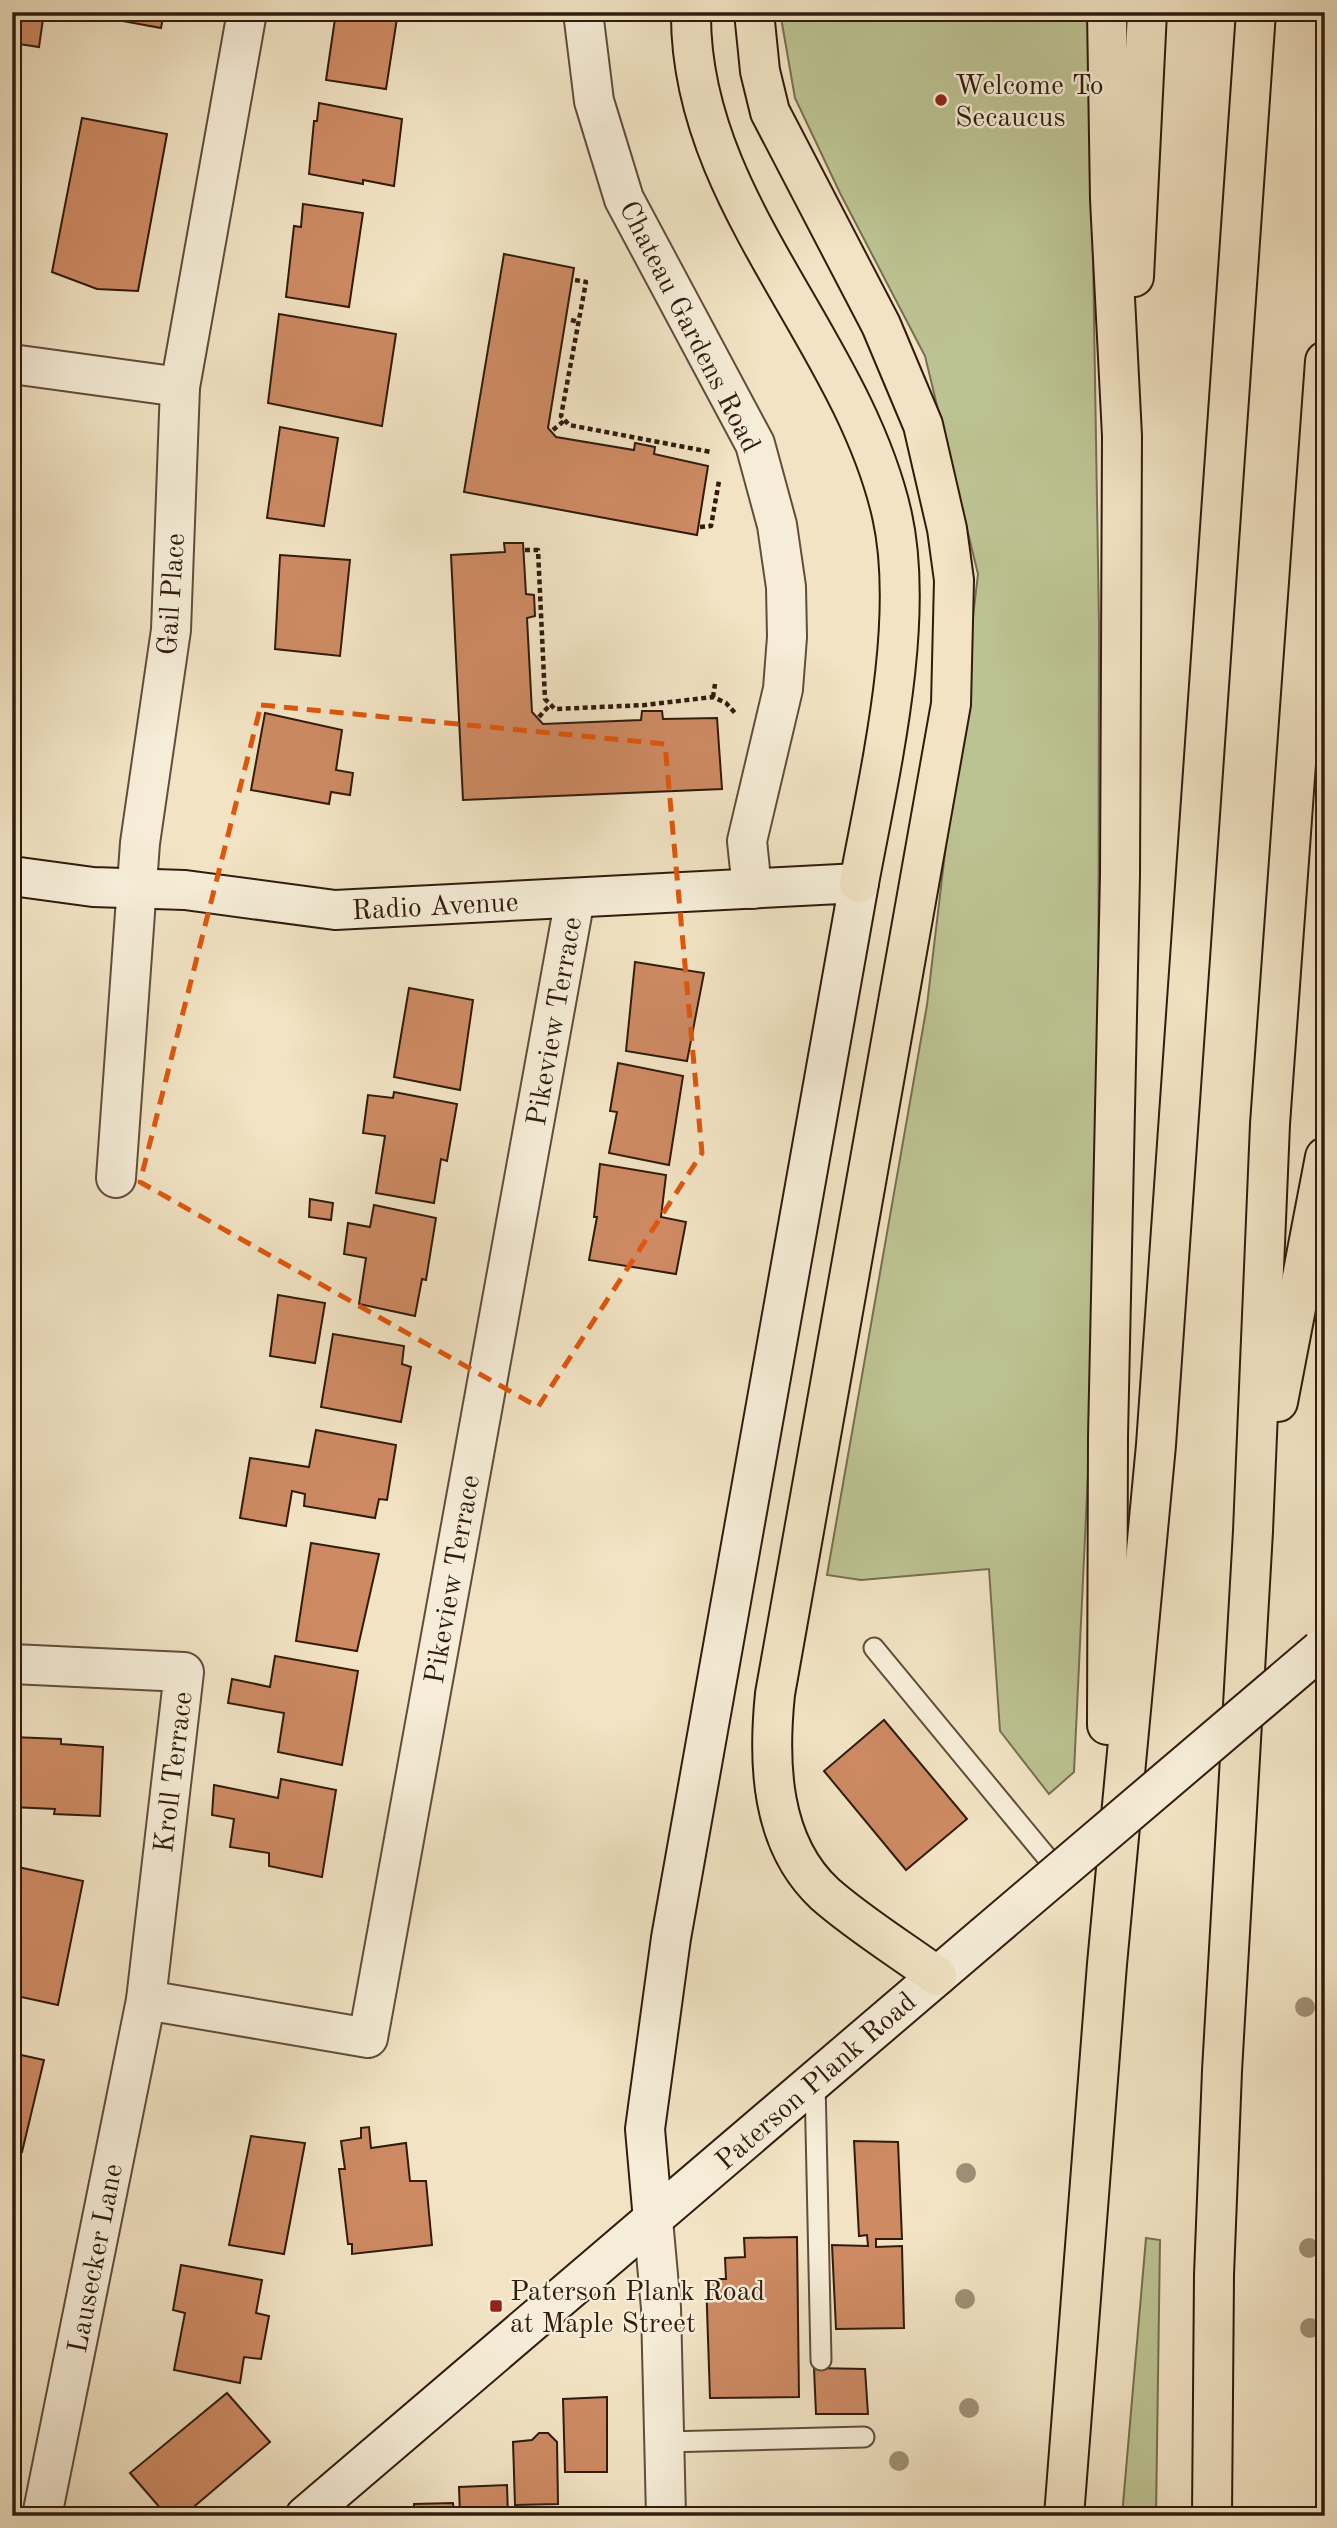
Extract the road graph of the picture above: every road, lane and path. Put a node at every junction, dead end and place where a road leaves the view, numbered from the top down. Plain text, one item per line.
1 (247, 12) edge
2 (583, 12) edge
3 (691, 12) edge
4 (754, 12) edge
5 (1107, 12) edge
6 (1147, 12) edge
7 (1256, 12) edge
8 (575, 280) dead end
9 (571, 320) dead end
10 (579, 322) junction
11 (1325, 361) edge
12 (12, 364) edge
13 (180, 387) junction
14 (565, 420) junction
15 (554, 430) dead end
16 (1122, 436) junction
17 (719, 455) dead end
18 (525, 550) dead end
19 (715, 684) dead end
20 (713, 697) junction
21 (550, 705) junction
22 (539, 717) dead end
23 (774, 734) junction
24 (12, 876) edge
25 (859, 883) junction
26 (138, 889) junction
27 (752, 889) junction
28 (575, 898) junction
29 (1325, 1157) edge
30 (116, 1178) dead end
31 (1253, 1531) junction
32 (874, 1648) dead end
33 (1322, 1648) edge
34 (12, 1664) edge
35 (1059, 1872) junction
36 (1107, 1964) junction
37 (937, 1976) junction
38 (146, 2000) junction
39 (815, 2080) junction
40 (653, 2220) junction
41 (821, 2360) dead end
42 (864, 2437) dead end
43 (665, 2442) junction
44 (42, 2516) edge
45 (305, 2516) edge
46 (666, 2516) edge
47 (1064, 2516) edge
48 (1212, 2516) edge

1 - 13 street, Gail Place
2 - 23 street, Chateau Gardens Road
3 - 25 main road
4 - 37 main road
5 - 16 main road
6 - 16 main road
7 - 36 main road
8 - 10 path
9 - 10 path
10 - 14 path
11 - 31 main road
12 - 13 street
13 - 26 street, Gail Place
14 - 15 path
14 - 17 path
16 - 36 main road
18 - 21 path
19 - 20 path
20 - 21 path
20 - 23 path
21 - 22 path
23 - 27 street, Chateau Gardens Road
24 - 26 street, Radio Avenue
25 - 27 street, Radio Avenue
25 - 40 street
26 - 28 street, Radio Avenue
26 - 30 street, Gail Place
27 - 28 street, Radio Avenue
28 - 38 street, Pikeview Terrace
29 - 31 main road
31 - 48 main road
32 - 35 lane
33 - 35 street, Paterson Plank Road, bridge
34 - 38 street, Kroll Terrace
35 - 37 street, Paterson Plank Road, bridge
36 - 47 main road
37 - 39 street, Paterson Plank Road
38 - 44 street, Lausecker Lane
39 - 40 street, Paterson Plank Road
39 - 41 lane
40 - 43 street
40 - 45 street, Paterson Plank Road
42 - 43 lane
43 - 46 street

